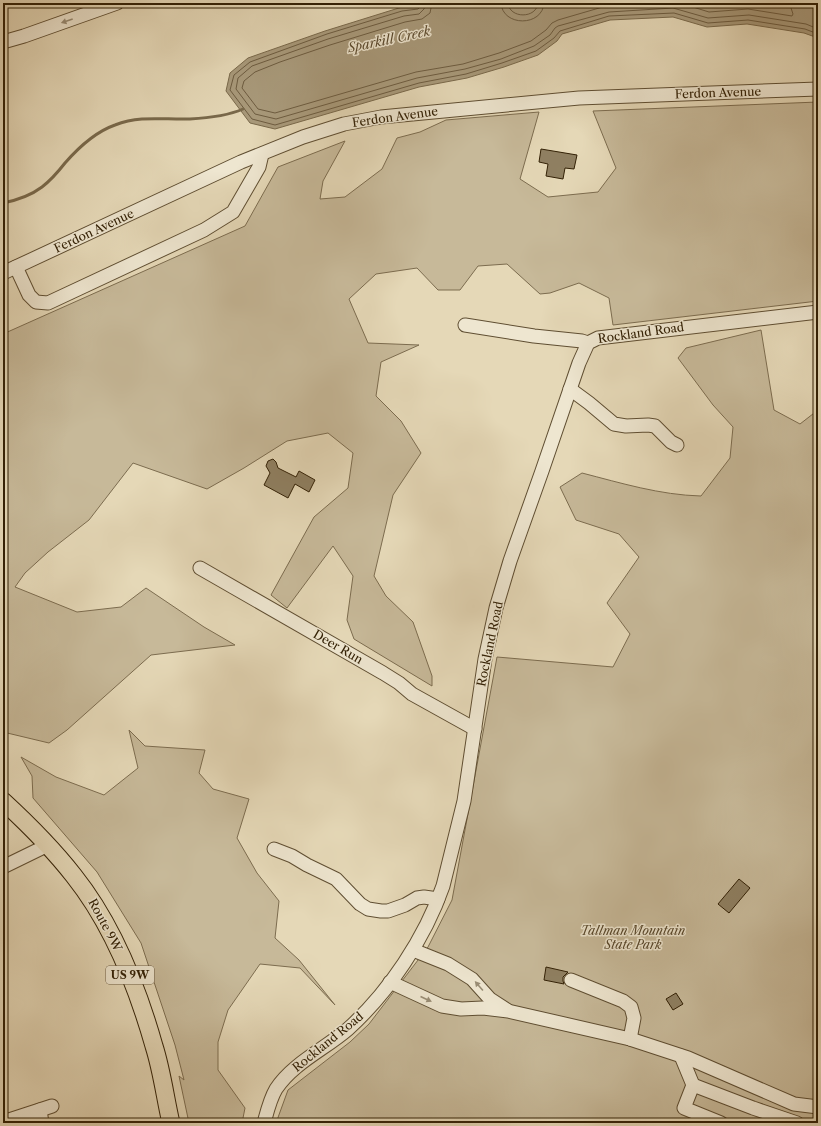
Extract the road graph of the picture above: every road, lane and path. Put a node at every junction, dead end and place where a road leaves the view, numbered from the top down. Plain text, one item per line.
1 (117, 3) edge
2 (3, 42) edge
3 (818, 89) edge
4 (262, 154) junction
5 (16, 267) junction
6 (3, 273) edge
7 (818, 312) edge
8 (466, 324) dead end
9 (588, 343) junction
10 (570, 389) junction
11 (677, 445) dead end
12 (200, 568) dead end
13 (475, 728) junction
14 (4, 803) edge
15 (48, 845) junction
16 (274, 849) dead end
17 (3, 867) edge
18 (438, 900) junction
19 (413, 950) junction
20 (571, 980) dead end
21 (390, 982) junction
22 (508, 1011) junction
23 (630, 1039) junction
24 (680, 1056) junction
25 (693, 1085) junction
26 (812, 1107) edge
27 (3, 1122) edge
28 (42, 1123) edge
29 (171, 1123) edge
30 (264, 1123) edge
31 (721, 1123) edge
32 (797, 1123) edge
33 (801, 1123) edge

1 -> 2 street
3 - 4 street, Ferdon Avenue
4 - 5 street, Ferdon Avenue
4 - 5 street
5 - 6 street, Ferdon Avenue
7 - 9 street, Rockland Road
8 - 9 street
9 - 10 street, Rockland Road
10 - 11 street
10 - 13 street, Rockland Road
12 - 13 street, Deer Run
13 - 18 street, Rockland Road
14 - 15 main road, Route 9W / US 9W
15 - 17 street
15 - 29 main road, Route 9W / US 9W
16 - 18 street
18 - 19 street, Rockland Road
19 - 21 street, Rockland Road
22 -> 19 street
20 - 23 street
21 -> 22 street
21 - 30 street, Rockland Road
22 - 23 street
23 - 24 street
24 - 25 street
24 - 26 street
25 - 31 street
25 - 32 street
26 - 33 street
27 - 28 street

